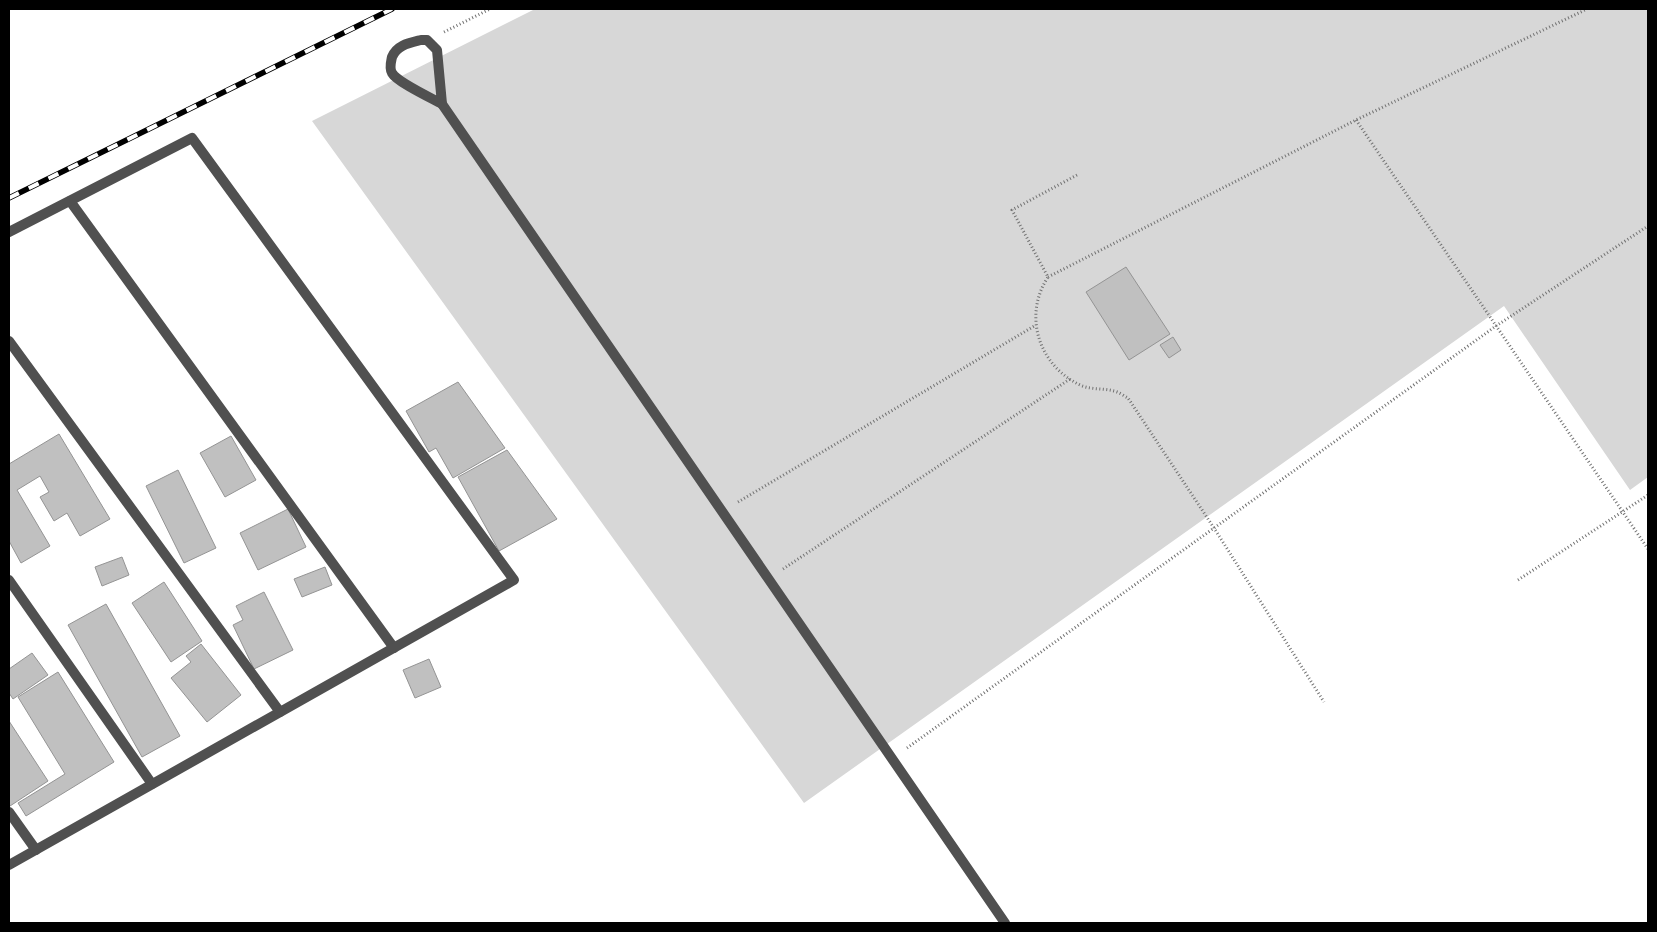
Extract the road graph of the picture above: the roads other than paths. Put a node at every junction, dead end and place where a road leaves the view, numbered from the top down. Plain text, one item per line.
1 (442, 104) junction
2 (70, 201) junction
3 (9, 232) edge
4 (9, 341) edge
5 (9, 580) edge
6 (394, 648) junction
7 (280, 712) junction
8 (152, 784) junction
9 (9, 812) edge
10 (36, 850) junction
11 (9, 865) edge
12 (1005, 923) edge

1 - 1 street
1 - 12 street
2 - 3 street
2 - 6 street
2 - 6 street
4 - 7 street
5 - 8 street
6 - 7 street
7 - 8 street
8 - 10 street
9 - 10 street
10 - 11 street

